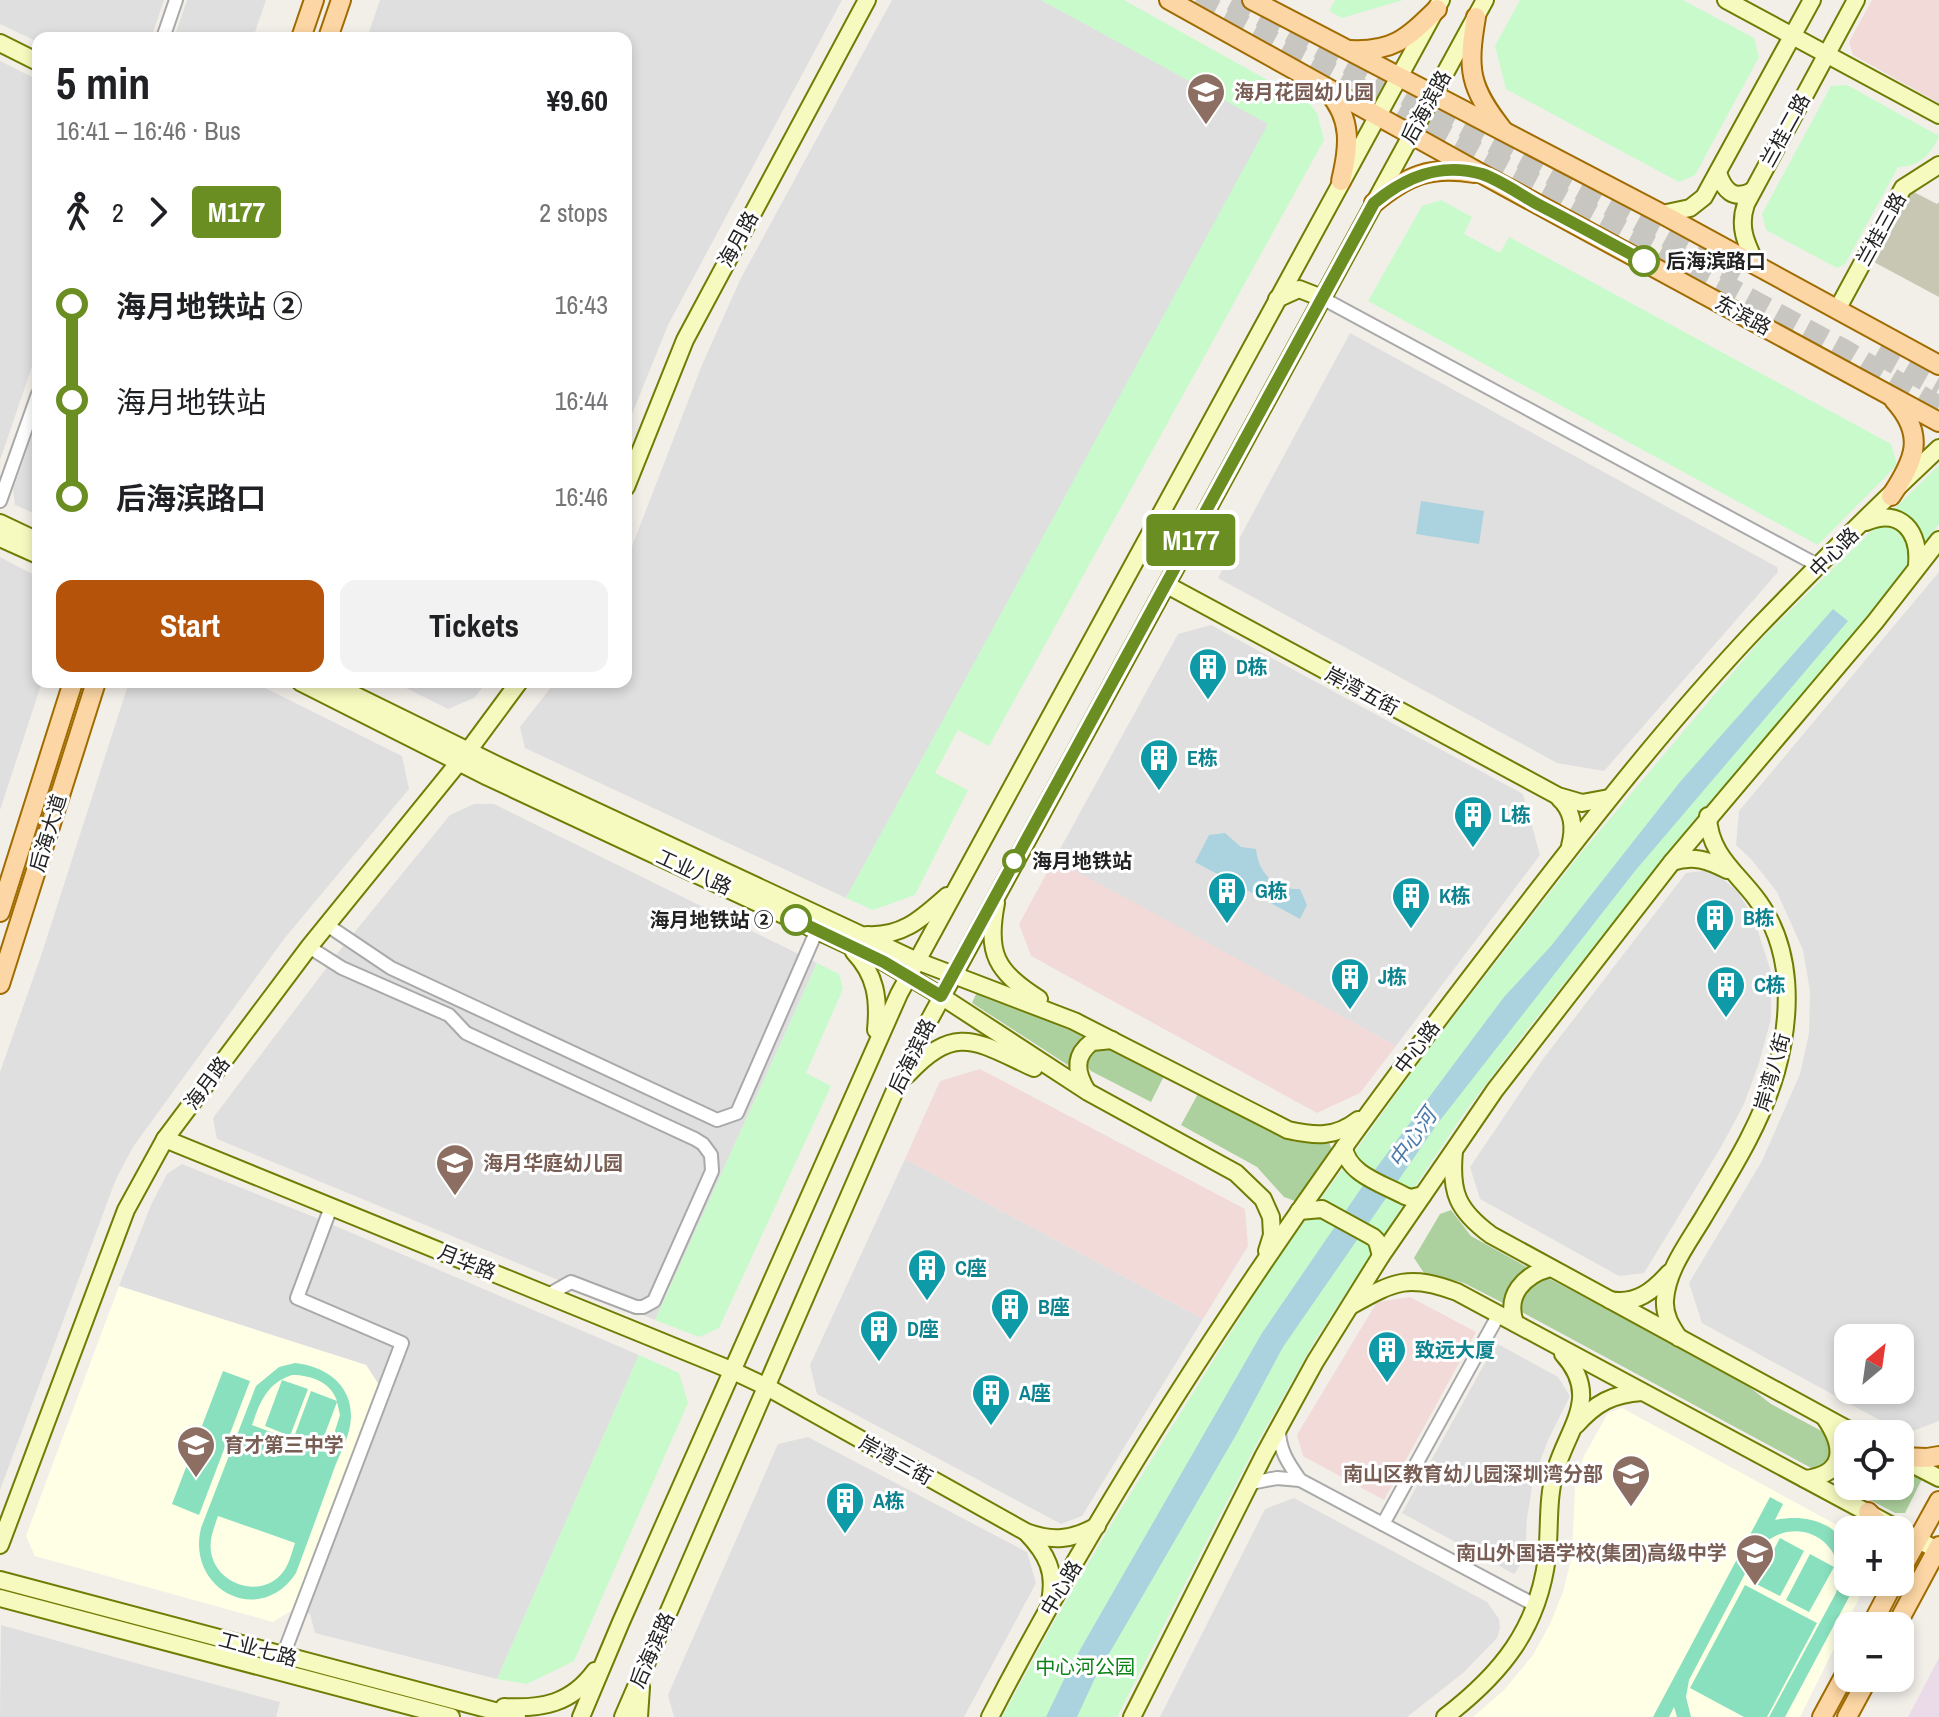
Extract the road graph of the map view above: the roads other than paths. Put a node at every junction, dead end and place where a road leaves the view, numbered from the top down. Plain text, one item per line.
1 (176, 0) edge
2 (314, 0) edge
3 (341, 0) edge
4 (867, 0) edge
5 (1169, 0) edge
6 (1252, 0) edge
7 (1726, 0) edge
8 (1812, 0) edge
9 (1856, 0) edge
10 (1439, 4) edge
11 (1480, 8) edge
12 (165, 32) edge
13 (303, 32) edge
14 (330, 32) edge
15 (1793, 36) junction
16 (0, 43) edge
17 (1344, 49) junction
18 (1827, 54) junction
19 (32, 59) edge
20 (1399, 78) junction
21 (1320, 83) junction
22 (1433, 95) junction
23 (1377, 115) junction
24 (1939, 115) edge
25 (1411, 134) junction
26 (1507, 135) junction
27 (1939, 165) edge
28 (1718, 173) junction
29 (1482, 174) junction
30 (1341, 181) junction
31 (1752, 191) junction
32 (1374, 203) junction
33 (1662, 214) junction
34 (1756, 264) junction
35 (1322, 298) junction
36 (1277, 299) junction
37 (1838, 308) junction
38 (1935, 362) edge
39 (1886, 392) junction
40 (32, 411) edge
41 (1939, 422) edge
42 (1939, 448) edge
43 (632, 472) edge
44 (1891, 496) junction
45 (0, 501) edge
46 (0, 523) edge
47 (1864, 523) junction
48 (0, 538) edge
49 (32, 538) edge
50 (1939, 540) edge
51 (32, 552) edge
52 (1917, 565) junction
53 (1819, 566) junction
54 (1167, 585) junction
55 (71, 688) edge
56 (94, 688) edge
57 (313, 688) edge
58 (339, 688) edge
59 (514, 688) edge
60 (463, 756) junction
61 (1558, 796) junction
62 (1609, 798) junction
63 (1708, 816) junction
64 (1569, 850) junction
65 (1672, 862) junction
66 (1733, 872) junction
67 (6, 883) edge
68 (999, 888) junction
69 (955, 890) junction
70 (0, 912) edge
71 (327, 925) junction
72 (817, 930) junction
73 (862, 934) junction
74 (840, 941) junction
75 (309, 947) junction
76 (917, 961) junction
77 (953, 975) junction
78 (908, 977) junction
79 (0, 984) edge
80 (941, 996) junction
81 (1074, 1021) junction
82 (1112, 1040) junction
83 (875, 1043) junction
84 (896, 1088) junction
85 (1088, 1092) junction
86 (1370, 1110) junction
87 (165, 1139) junction
88 (1344, 1147) junction
89 (1454, 1150) junction
90 (1423, 1195) junction
91 (331, 1207) junction
92 (1299, 1211) junction
93 (1381, 1256) junction
94 (1263, 1262) junction
95 (1675, 1265) junction
96 (1550, 1268) junction
97 (548, 1295) junction
98 (1606, 1299) junction
99 (1350, 1305) junction
100 (1499, 1314) junction
101 (1515, 1323) junction
102 (1679, 1338) junction
103 (1556, 1345) junction
104 (731, 1370) junction
105 (767, 1387) junction
106 (1643, 1392) junction
107 (1825, 1417) junction
108 (1834, 1422) edge
109 (1575, 1427) junction
110 (1280, 1428) junction
111 (1939, 1456) edge
112 (1914, 1458) edge
113 (1914, 1465) edge
114 (1939, 1478) edge
115 (1805, 1479) junction
116 (1300, 1480) junction
117 (1251, 1483) junction
118 (1939, 1501) edge
119 (1868, 1512) junction
120 (1872, 1516) edge
121 (1383, 1524) junction
122 (1098, 1526) junction
123 (1026, 1532) junction
124 (1918, 1540) junction
125 (0, 1545) edge
126 (1914, 1547) edge
127 (1938, 1548) edge
128 (0, 1580) edge
129 (0, 1598) edge
130 (1535, 1605) junction
131 (1048, 1609) junction
132 (1904, 1612) edge
133 (609, 1649) junction
134 (647, 1662) junction
135 (280, 1663) junction
136 (1836, 1692) edge
137 (1860, 1692) edge
138 (468, 1704) junction
139 (451, 1717) edge
140 (517, 1717) edge
141 (581, 1717) edge
142 (623, 1717) edge
143 (639, 1717) edge
144 (990, 1717) edge
145 (1132, 1717) edge
146 (1445, 1717) edge
147 (1822, 1717) edge
148 (1847, 1717) edge

1 - 12 street
2 - 13 main road
3 - 14 main road
4 - 43 main road, 海月路
5 - 21 main road, 东滨路
6 - 17 main road
7 - 15 main road
8 - 15 main road, 兰桂二路
9 - 18 main road, 兰桂二路
10 - 17 main road
10 - 20 main road, 后海滨路
11 - 22 main road, 后海滨路
11 - 26 main road
15 - 18 main road
15 - 28 main road, 兰桂二路
16 - 19 main road
17 - 20 main road
18 - 24 main road
18 - 31 main road, 兰桂二路
20 - 22 main road
20 - 23 main road, 后海滨路
21 - 23 main road, 东滨路
21 - 30 main road
22 - 25 main road, 后海滨路
22 - 26 main road
23 - 25 main road, 东滨路
23 - 30 main road, 后海滨路
25 - 29 main road, 东滨路
25 - 32 main road, 后海滨路
26 - 33 main road
27 - 37 main road, 兰桂三路
28 - 31 main road
28 - 33 main road, 兰桂二路
29 - 32 main road
29 - 39 main road, 东滨路
30 - 36 main road, 后海滨路
31 - 34 main road, 兰桂二路
32 - 35 main road, 后海滨路
33 - 34 main road
34 - 37 main road
35 - 36 main road
35 - 53 street
35 - 54 main road, 后海滨路
36 - 69 main road, 后海滨路
37 - 38 main road
39 - 41 main road, 东滨路
39 - 44 main road
40 - 45 street
42 - 44 main road, 中心路
44 - 47 main road, 中心路
46 - 49 main road
47 - 52 main road
47 - 53 main road, 中心路
48 - 51 main road
50 - 52 main road
52 - 63 main road
53 - 62 main road, 中心路
54 - 61 main road, 岸湾五街
54 - 68 main road, 后海滨路
55 - 67 main road, 后海大道
56 - 79 main road, 后海大道
57 - 60 main road, 工业八路
58 - 60 main road, 工业八路
59 - 60 main road, 海月路
60 - 71 main road, 海月路
60 - 72 main road, 工业八路
60 - 73 main road, 工业八路
61 - 62 main road
61 - 64 main road
62 - 64 main road, 中心路
63 - 65 main road
63 - 66 main road, 岸湾八街
64 - 86 main road, 中心路
65 - 66 main road
65 - 89 main road
66 - 95 main road, 岸湾八街
67 - 70 main road, 后海大道
68 - 77 main road, 后海滨路
68 - 81 main road
69 - 73 main road
69 - 76 main road, 后海滨路
71 - 72 street
71 - 75 main road, 海月路
72 - 74 main road, 工业八路
73 - 76 main road, 工业八路
74 - 78 main road, 工业八路
74 - 83 main road
75 - 87 main road, 海月路
75 - 97 street
76 - 77 main road, 工业八路
76 - 78 main road, 后海滨路
77 - 80 main road, 后海滨路
77 - 81 main road, 工业八路
78 - 80 main road, 工业八路
78 - 83 main road, 后海滨路
80 - 84 main road, 后海滨路
80 - 85 main road, 工业八路
81 - 82 main road, 工业八路
82 - 85 main road
82 - 86 main road, 工业八路
83 - 104 main road, 后海滨路
84 - 85 main road
84 - 105 main road, 后海滨路
85 - 94 main road, 工业八路
86 - 88 main road, 中心路
87 - 91 main road, 月华路
87 - 125 main road, 海月路
88 - 90 main road
88 - 92 main road, 中心路
89 - 90 main road
89 - 96 main road
90 - 93 main road
91 - 97 main road, 月华路
91 - 135 street
92 - 93 main road
92 - 94 main road, 中心路
93 - 99 main road
94 - 122 main road, 中心路
95 - 98 main road
95 - 102 main road
96 - 98 main road
96 - 101 main road
97 - 104 main road, 月华路
98 - 102 main road
99 - 100 main road
99 - 110 main road
100 - 101 main road
100 - 121 street
101 - 103 main road
102 - 107 main road
103 - 106 main road
103 - 109 main road
104 - 105 main road, 月华路
104 - 133 main road, 后海滨路
105 - 123 main road, 岸湾三街
105 - 134 main road, 后海滨路
106 - 109 main road
106 - 115 main road
107 - 108 main road
107 - 115 main road
109 - 130 main road
110 - 116 street
110 - 117 main road
111 - 112 main road
113 - 114 main road
115 - 119 main road
116 - 117 street
116 - 121 street
117 - 145 main road
118 - 124 main road
119 - 120 main road
119 - 124 main road
121 - 130 street
122 - 123 main road
122 - 131 main road, 中心路
123 - 131 main road
124 - 126 main road
124 - 127 main road
127 - 132 main road
128 - 135 main road, 工业七路
129 - 135 main road, 工业七路
130 - 146 main road
131 - 144 main road, 中心路
133 - 138 main road
133 - 141 main road, 后海滨路
134 - 142 main road, 后海滨路
134 - 143 main road
135 - 138 main road, 工业七路
135 - 139 main road, 工业七路
136 - 147 main road
137 - 148 main road
138 - 140 main road, 工业七路

